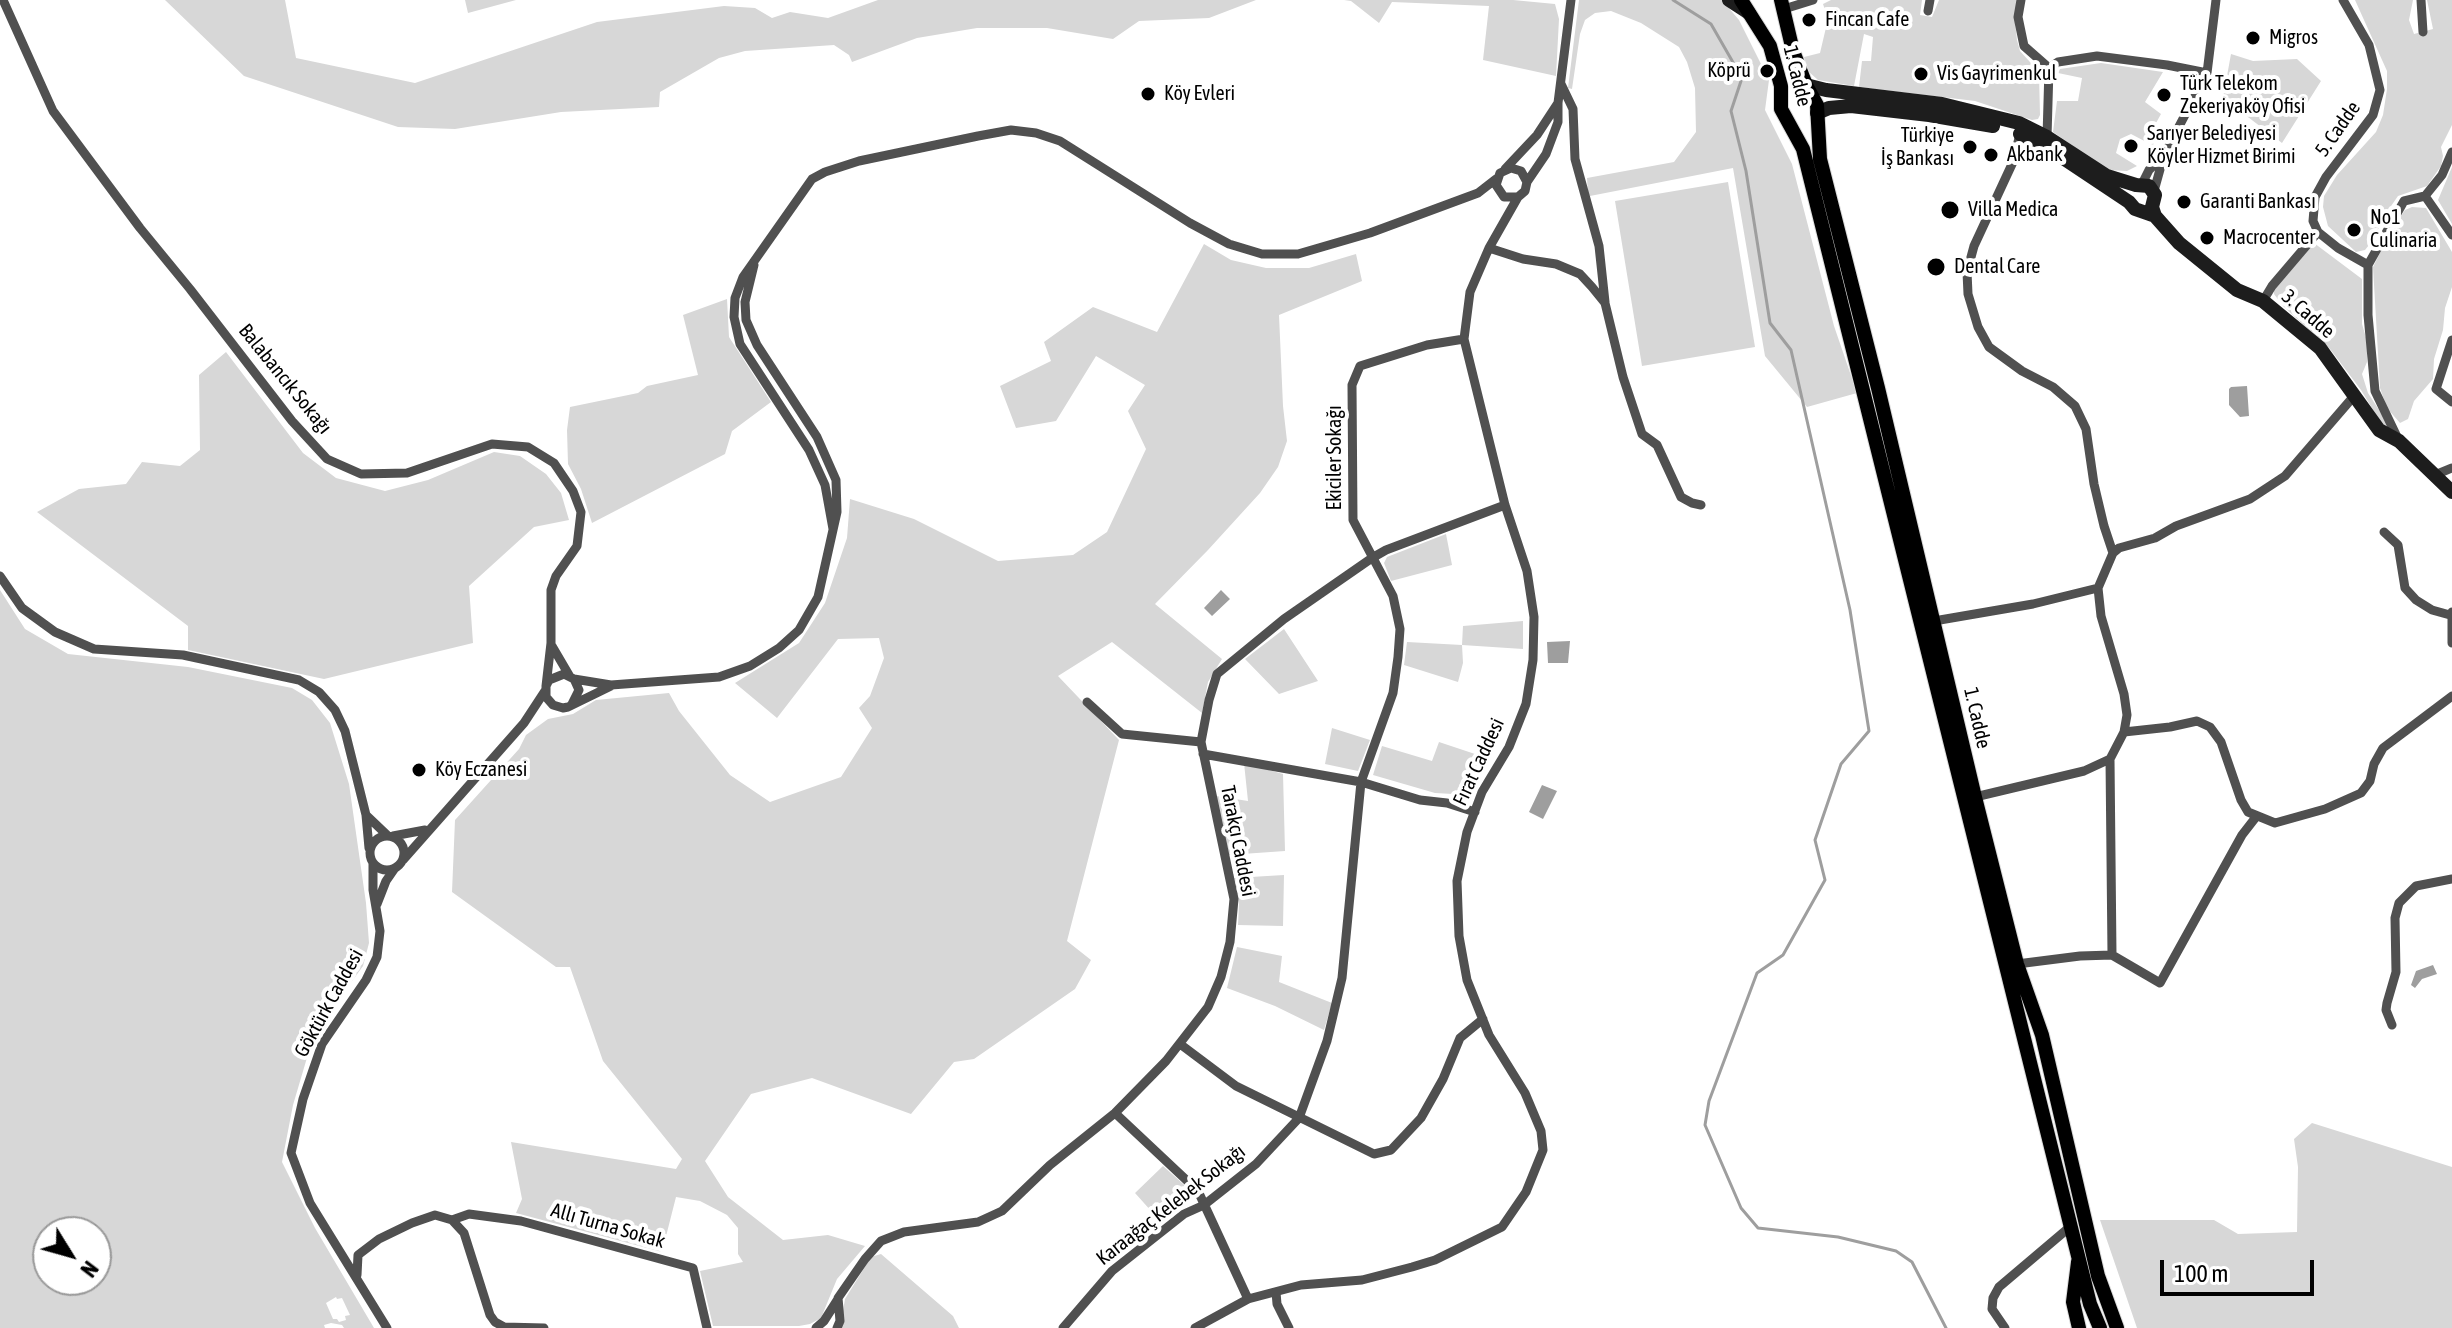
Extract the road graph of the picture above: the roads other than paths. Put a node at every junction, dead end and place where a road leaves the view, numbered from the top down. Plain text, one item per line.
1 (3, 0) edge
2 (1571, 0) edge
3 (1729, 0) edge
4 (1813, 0) edge
5 (1930, 0) edge
6 (2021, 0) edge
7 (2216, 0) edge
8 (2343, 0) edge
9 (2421, 0) edge
10 (1782, 4) edge
11 (1745, 7) edge
12 (1928, 11) dead end
13 (2423, 32) dead end
14 (2049, 68) junction
15 (2207, 73) junction
16 (1561, 84) junction
17 (1806, 85) junction
18 (1558, 103) junction
19 (1817, 113) junction
20 (1788, 121) junction
21 (2020, 134) junction
22 (2047, 137) junction
23 (2452, 152) edge
24 (1505, 169) junction
25 (1496, 179) junction
26 (1527, 182) junction
27 (2144, 187) junction
28 (1478, 193) junction
29 (1502, 196) junction
30 (2425, 196) junction
31 (1518, 197) junction
32 (2129, 202) junction
33 (2150, 211) junction
34 (1506, 215) junction
35 (2318, 232) junction
36 (2452, 235) edge
37 (1489, 248) junction
38 (755, 261) junction
39 (2368, 265) junction
40 (2263, 301) junction
41 (1605, 303) junction
42 (1464, 339) junction
43 (2452, 340) edge
44 (2354, 396) junction
45 (2452, 402) edge
46 (2399, 441) junction
47 (2452, 468) edge
48 (2435, 475) junction
49 (2452, 492) edge
50 (1505, 505) junction
51 (1701, 505) dead end
52 (833, 529) junction
53 (2384, 532) dead end
54 (2113, 553) junction
55 (1372, 558) junction
56 (0, 576) edge
57 (2098, 588) junction
58 (2451, 613) edge
59 (1934, 621) junction
60 (551, 643) junction
61 (2452, 643) edge
62 (572, 678) junction
63 (611, 685) junction
64 (545, 688) junction
65 (2452, 696) edge
66 (1087, 702) dead end
67 (572, 704) junction
68 (557, 707) junction
69 (524, 723) junction
70 (2124, 732) junction
71 (1201, 742) junction
72 (1203, 754) junction
73 (2110, 759) junction
74 (1361, 782) junction
75 (1975, 797) junction
76 (1475, 812) junction
77 (366, 815) junction
78 (2256, 817) junction
79 (428, 829) junction
80 (390, 836) junction
81 (369, 848) junction
82 (403, 860) junction
83 (373, 864) junction
84 (395, 868) junction
85 (2452, 879) edge
86 (376, 907) junction
87 (2112, 955) junction
88 (2017, 964) junction
89 (1483, 1019) junction
90 (2392, 1025) dead end
91 (1180, 1044) junction
92 (1115, 1113) junction
93 (1299, 1118) junction
94 (1204, 1205) junction
95 (452, 1220) junction
96 (2071, 1226) junction
97 (2079, 1257) junction
98 (357, 1278) junction
99 (1276, 1292) junction
100 (838, 1298) junction
101 (1248, 1299) junction
102 (387, 1328) edge
103 (544, 1328) edge
104 (707, 1328) edge
105 (816, 1328) edge
106 (837, 1328) edge
107 (1063, 1328) edge
108 (1195, 1328) edge
109 (1289, 1328) edge
110 (2005, 1328) edge
111 (2079, 1328) edge
112 (2100, 1328) edge
113 (2117, 1328) edge

1 - 60 street, Balabancık Sokağı
2 - 16 street
3 - 11 main road
4 - 10 street
5 - 12 street
6 - 14 street
7 - 15 street
8 - 35 street, 5. Cadde
9 - 13 street
10 - 17 main road, 1. Cadde
11 - 20 main road, 1. Cadde
14 - 15 street
14 - 22 street
15 - 27 street
16 - 18 street
16 - 41 street
17 - 19 main road, 1. Cadde
17 - 22 main road
18 - 24 street
18 - 26 street
19 - 20 main road, 1. Cadde
19 - 21 main road
19 - 59 main road, 1. Cadde
20 - 96 main road, 1. Cadde
21 - 32 main road
21 - 54 street
22 - 27 main road
23 - 30 street
24 - 25 street
24 - 26 street
25 - 28 street
25 - 29 street
26 - 31 street
27 - 32 main road
27 - 33 main road
28 - 29 street
28 - 38 street
29 - 31 street
29 - 34 street
30 - 36 street
30 - 39 street
31 - 34 street, Fırat Caddesi
32 - 33 main road
33 - 40 main road, 3. Cadde
34 - 37 street, Fırat Caddesi
35 - 39 street
35 - 40 street
37 - 41 street
37 - 42 street, Fırat Caddesi
38 - 52 street
38 - 52 street
39 - 46 street
40 - 44 main road, 3. Cadde
41 - 51 street
42 - 50 street, Fırat Caddesi
42 - 55 street, Ekiciler Sokağı
43 - 45 street
44 - 46 main road, 3. Cadde
44 - 54 street
46 - 48 main road, 3. Cadde
47 - 48 street
48 - 49 main road, 3. Cadde
50 - 55 street, Tarakçı Caddesi
50 - 76 street, Fırat Caddesi
52 - 63 street
53 - 58 street
54 - 57 street
55 - 71 street, Tarakçı Caddesi
55 - 74 street, Karaağaç Kelebek Sokağı
56 - 77 street
57 - 59 street
57 - 70 street
58 - 61 street
59 - 75 main road, 1. Cadde
60 - 62 street, Balabancık Sokağı
60 - 64 street, Balabancık Sokağı
62 - 63 street
62 - 64 street
62 - 67 street
63 - 67 street
64 - 68 street
64 - 69 street
65 - 78 street
66 - 71 street
67 - 68 street
68 - 69 street
69 - 79 street
70 - 73 street
70 - 78 street
71 - 72 street, Tarakçı Caddesi
72 - 74 street
72 - 91 street, Tarakçı Caddesi
73 - 75 street
73 - 87 street
74 - 76 street
74 - 93 street, Karaağaç Kelebek Sokağı
75 - 88 main road, 1. Cadde
76 - 89 street, Fırat Caddesi
77 - 80 street
77 - 81 street
78 - 87 street
79 - 80 street
79 - 82 street
80 - 81 street
80 - 82 street
81 - 83 street
82 - 84 street
83 - 84 street
83 - 86 street, Göktürk Caddesi
84 - 86 street, Göktürk Caddesi
85 - 90 street
86 - 98 street, Göktürk Caddesi
87 - 88 street
88 - 113 main road, 1. Cadde
89 - 93 street
89 - 99 street, Fırat Caddesi
91 - 92 street, Tarakçı Caddesi
91 - 93 street
92 - 94 street
92 - 100 street, Tarakçı Caddesi
93 - 94 street, Karaağaç Kelebek Sokağı
94 - 101 street
94 - 107 street, Karaağaç Kelebek Sokağı
95 - 98 street
95 - 103 street
95 - 104 street, Allı Turna Sokak
96 - 97 main road, 1. Cadde
96 - 110 street
97 - 111 main road
97 - 112 main road, 1. Cadde
98 - 102 street, Göktürk Caddesi
99 - 101 street, Fırat Caddesi
99 - 109 street
100 - 105 street, Tarakçı Caddesi
100 - 106 street
101 - 108 street, Fırat Caddesi

